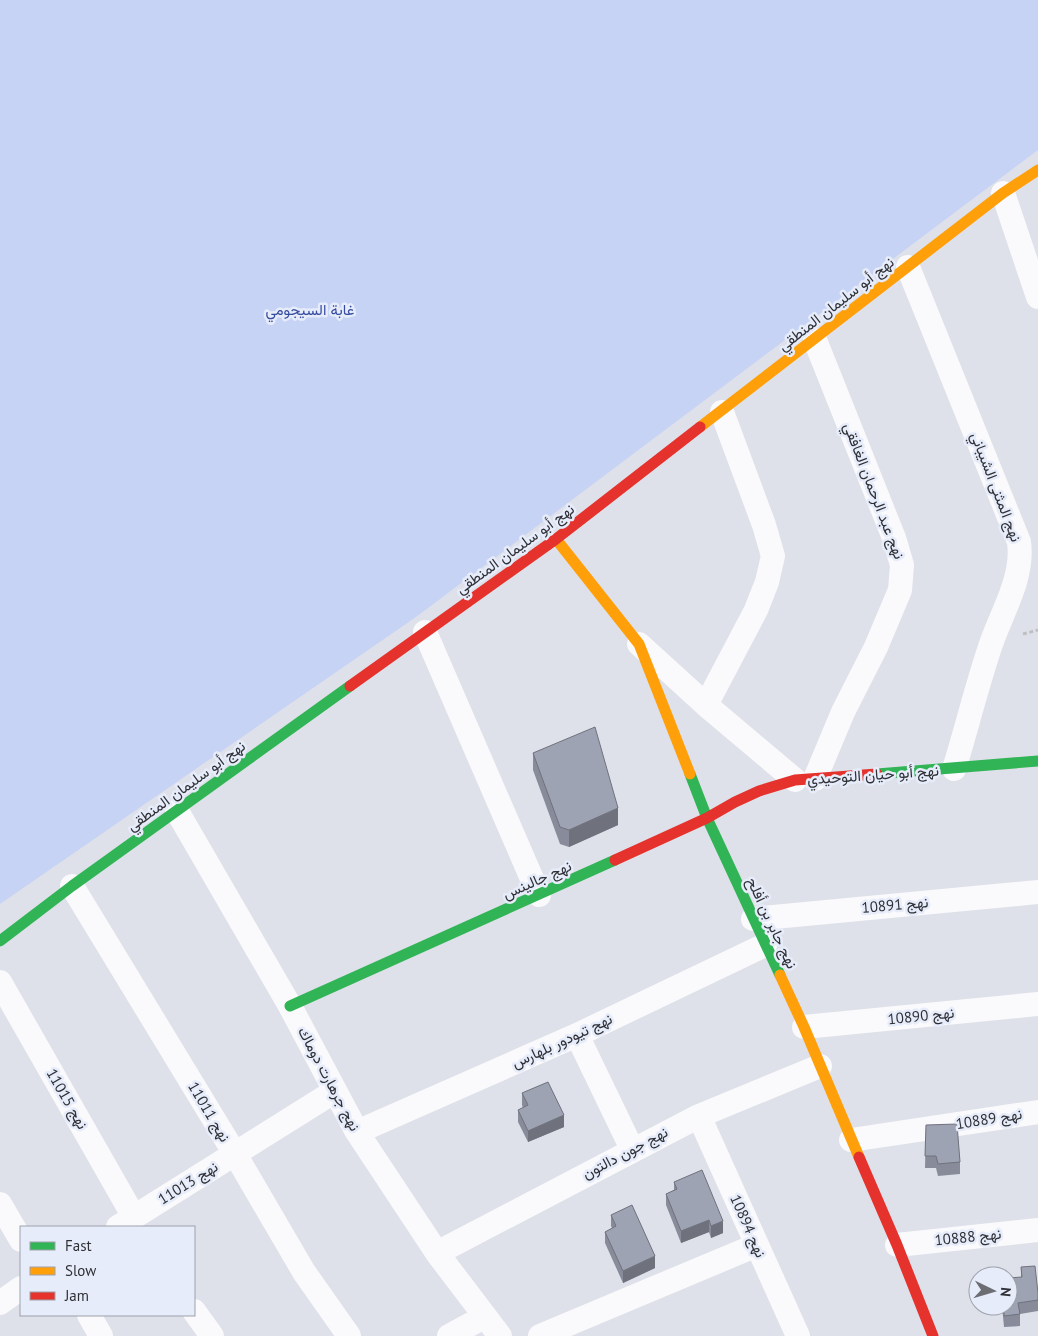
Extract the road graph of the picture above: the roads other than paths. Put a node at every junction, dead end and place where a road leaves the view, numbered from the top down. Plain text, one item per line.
1 (1038, 170) edge
2 (1003, 193) junction
3 (908, 266) junction
4 (1038, 297) edge
5 (815, 340) junction
6 (722, 412) junction
7 (556, 539) junction
8 (1029, 540) edge
9 (425, 632) junction
10 (639, 644) junction
11 (706, 705) junction
12 (1038, 761) edge
13 (954, 769) junction
14 (805, 779) junction
15 (177, 811) junction
16 (707, 818) junction
17 (72, 886) junction
18 (1038, 892) edge
19 (539, 895) junction
20 (753, 919) junction
21 (0, 941) edge
22 (765, 945) junction
23 (0, 982) edge
24 (1038, 1004) edge
25 (290, 1006) junction
26 (804, 1027) junction
27 (577, 1036) junction
28 (820, 1066) junction
29 (335, 1091) junction
30 (1038, 1112) edge
31 (699, 1116) junction
32 (358, 1132) junction
33 (851, 1140) junction
34 (632, 1149) junction
35 (235, 1154) junction
36 (0, 1204) edge
37 (127, 1223) edge
38 (1038, 1230) edge
39 (20, 1238) edge
40 (757, 1245) junction
41 (897, 1245) junction
42 (437, 1253) junction
43 (20, 1289) edge
44 (0, 1303) edge
45 (195, 1312) edge
46 (90, 1316) edge
47 (484, 1317) junction
48 (101, 1336) edge
49 (212, 1336) edge
50 (348, 1336) edge
51 (450, 1336) edge
52 (500, 1336) edge
53 (540, 1336) edge
54 (798, 1336) edge
55 (933, 1336) edge

1 - 2 street, نهج أبو سليمان المنطقي
2 - 3 street, نهج أبو سليمان المنطقي
2 - 4 street
3 - 5 street, نهج أبو سليمان المنطقي
3 - 8 street, نهج المثنى الشيباني
5 - 6 street, نهج أبو سليمان المنطقي
5 - 14 street, نهج عبد الرحمان الغافقي
6 - 7 street, نهج أبو سليمان المنطقي
6 - 11 street
7 - 9 street, نهج أبو سليمان المنطقي
7 - 10 street, نهج جابر بن أفلح
8 - 13 street, نهج المثنى الشيباني
9 - 15 street, نهج أبو سليمان المنطقي
9 - 19 street
10 - 11 street, نهج أبو حيان التوحيدي
10 - 16 street, نهج جابر بن أفلح
11 - 14 street, نهج أبو حيان التوحيدي
12 - 13 street, نهج أبو حيان التوحيدي
13 - 14 street, نهج أبو حيان التوحيدي
14 - 16 street, نهج جالينس
15 - 17 street, نهج أبو سليمان المنطقي
15 - 25 street, نهج جرهارت دوماك
16 - 19 street, نهج جالينس
16 - 20 street, نهج جابر بن أفلح
17 - 21 street, نهج أبو سليمان المنطقي
17 - 35 street, نهج 11011
18 - 20 street, نهج 10891
19 - 25 street, نهج جالينس
20 - 22 street, نهج جابر بن أفلح
22 - 26 street, نهج جابر بن أفلح
22 - 27 street, نهج تيودور بلهارس
23 - 37 street, نهج 11015
24 - 26 street, نهج 10890
25 - 29 street, نهج جرهارت دوماك
26 - 28 street, نهج جابر بن أفلح
27 - 32 street, نهج تيودور بلهارس
27 - 34 street
28 - 31 street, نهج جون دالتون
28 - 33 street, نهج جابر بن أفلح
29 - 32 street, نهج جرهارت دوماك
29 - 35 street, نهج 11013
30 - 33 street, نهج 10889
31 - 34 street, نهج جون دالتون
31 - 40 street, نهج 10894
32 - 42 street, نهج جرهارت دوماك
33 - 41 street, نهج جابر بن أفلح
34 - 42 street, نهج جون دالتون
35 - 37 street, نهج 11013
35 - 50 street, نهج 11011
36 - 39 street
38 - 41 street, نهج 10888
40 - 53 street
40 - 54 street, نهج 10894
41 - 55 street, نهج جابر بن أفلح
42 - 47 street, نهج جرهارت دوماك
43 - 44 street
45 - 49 street
46 - 48 street
47 - 51 street
47 - 52 street, نهج جرهارت دوماك

